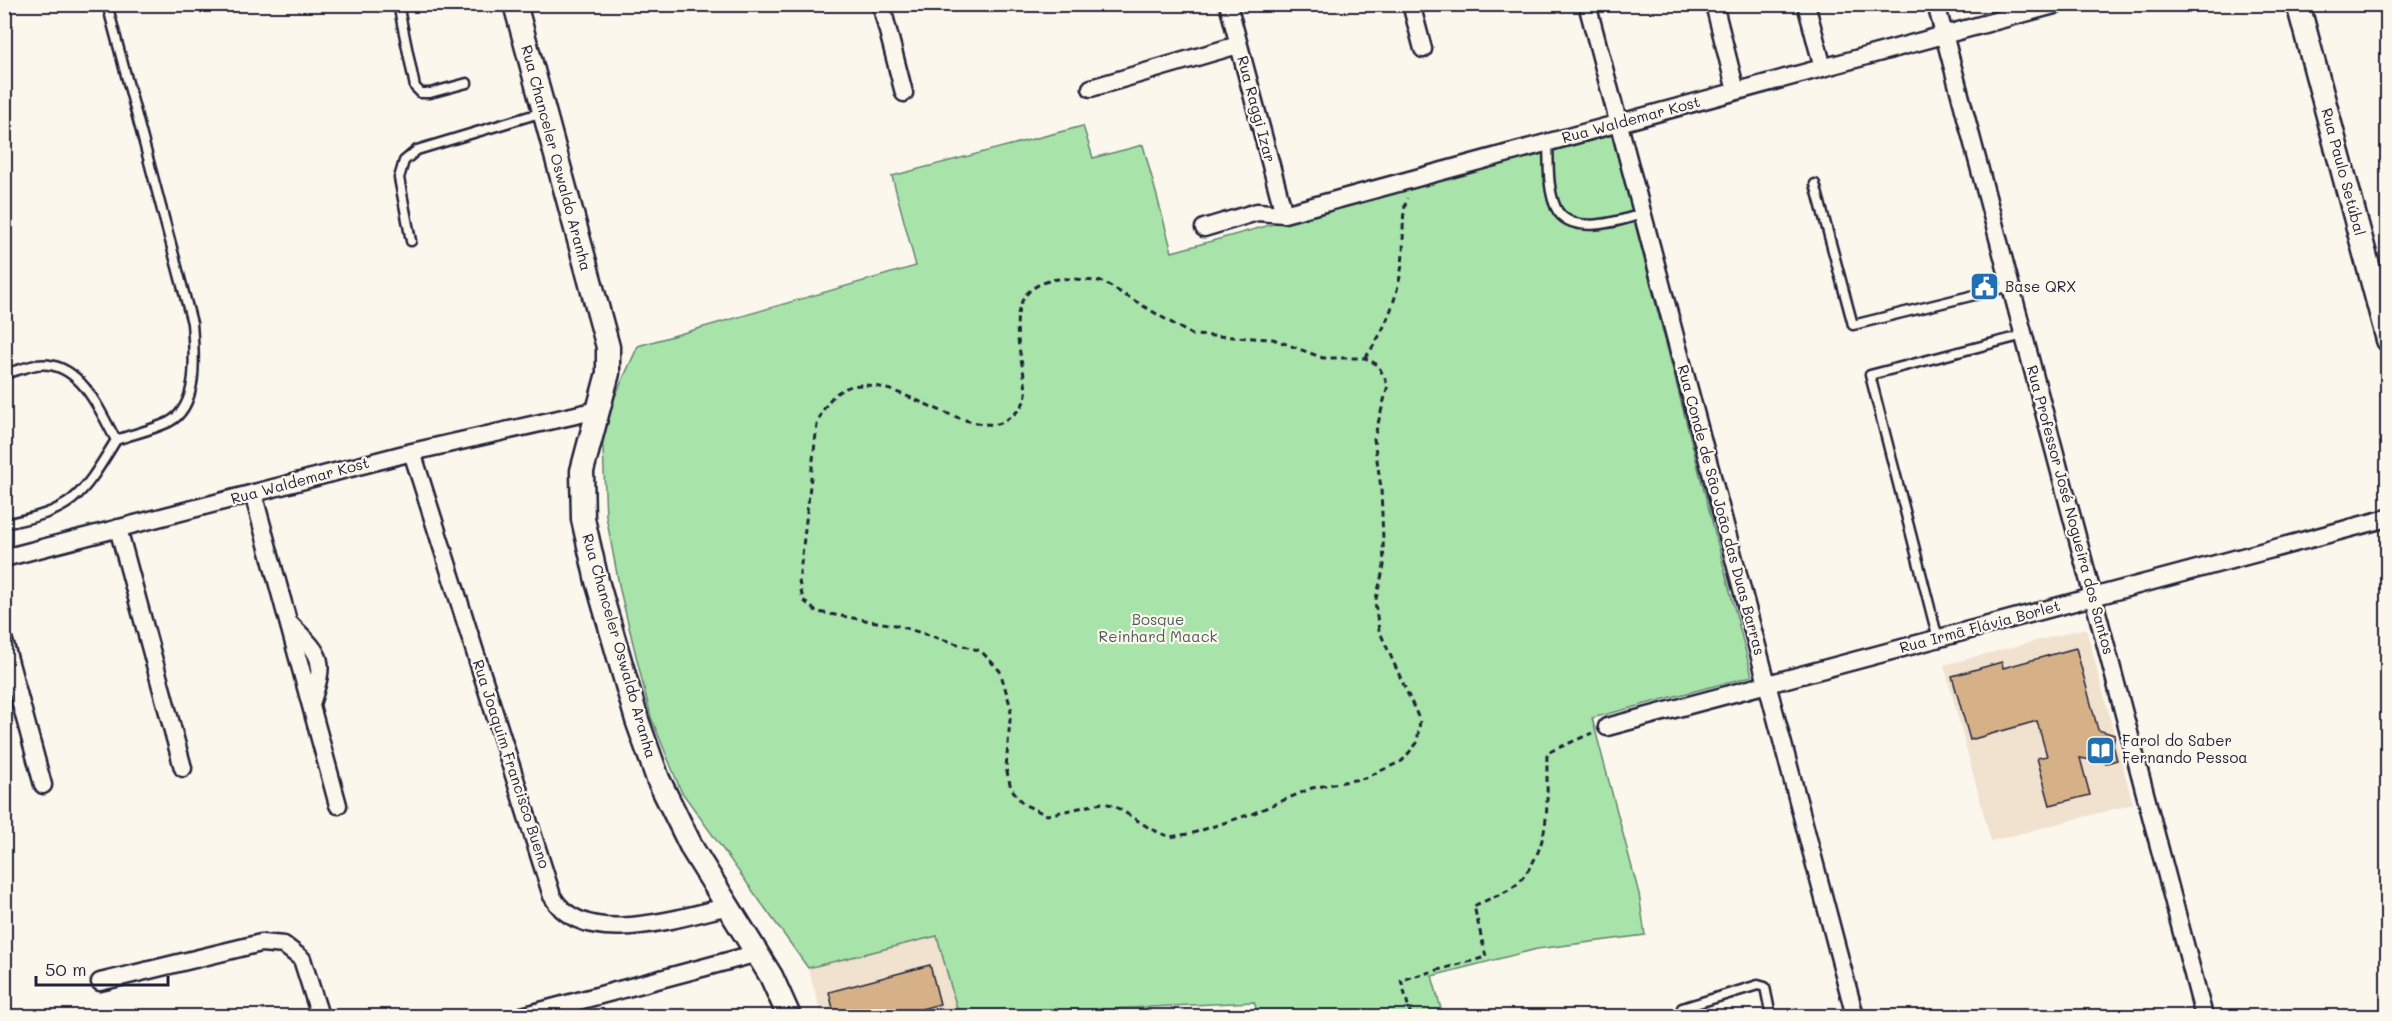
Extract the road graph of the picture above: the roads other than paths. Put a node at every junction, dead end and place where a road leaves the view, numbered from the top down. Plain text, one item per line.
1 (107, 4) edge
2 (398, 4) edge
3 (515, 4) edge
4 (881, 4) edge
5 (1228, 4) edge
6 (1411, 4) edge
7 (1587, 4) edge
8 (1714, 4) edge
9 (1806, 4) edge
10 (1936, 4) edge
11 (2058, 4) edge
12 (2298, 4) edge
13 (1944, 35) junction
14 (1238, 45) junction
15 (1423, 50) dead end
16 (1823, 68) junction
17 (467, 83) dead end
18 (1091, 88) dead end
19 (1737, 91) junction
20 (904, 93) dead end
21 (543, 112) junction
22 (1618, 123) junction
23 (1548, 142) junction
24 (1815, 184) dead end
25 (1284, 214) junction
26 (1642, 214) junction
27 (1203, 228) dead end
28 (411, 241) dead end
29 (2011, 286) junction
30 (2024, 334) junction
31 (2388, 340) edge
32 (4, 374) edge
33 (598, 410) junction
34 (116, 440) junction
35 (412, 452) junction
36 (253, 493) junction
37 (2388, 518) edge
38 (4, 524) edge
39 (118, 528) junction
40 (4, 558) edge
41 (2093, 597) junction
42 (1938, 639) junction
43 (4, 642) edge
44 (1767, 684) junction
45 (1607, 727) road end
46 (183, 768) dead end
47 (44, 785) dead end
48 (338, 805) dead end
49 (729, 906) junction
50 (758, 954) junction
51 (100, 982) dead end
52 (1682, 1008) dead end
53 (320, 1017) edge
54 (522, 1017) edge
55 (789, 1017) edge
56 (1771, 1017) edge
57 (1855, 1017) edge
58 (2204, 1017) edge

1 - 34 lane
2 - 17 lane
3 - 21 street, Rua Chanceler Oswaldo Aranha
4 - 20 street
5 - 14 street, Rua Raggi Izar
6 - 15 street
7 - 22 street, Rua Conde de São João das Duas Barras
8 - 19 street
9 - 16 street
10 - 13 street, Rua Professor José Nogueira dos Santos
11 - 13 street, Rua Waldemar Kost
12 - 31 street, Rua Paulo Setúbal
13 - 16 street, Rua Waldemar Kost
13 - 29 street, Rua Professor José Nogueira dos Santos
14 - 18 street
14 - 25 street, Rua Raggi Izar
16 - 19 street, Rua Waldemar Kost
19 - 22 street, Rua Waldemar Kost
21 - 28 lane
21 - 33 street, Rua Chanceler Oswaldo Aranha
22 - 23 street, Rua Waldemar Kost
22 - 26 street, Rua Conde de São João das Duas Barras
23 - 25 street, Rua Waldemar Kost
23 - 26 lane
24 - 29 lane
25 - 27 street, Rua Waldemar Kost
26 - 44 street, Rua Conde de São João das Duas Barras
29 - 30 street, Rua Professor José Nogueira dos Santos
30 - 41 street, Rua Professor José Nogueira dos Santos
30 - 42 lane
32 - 34 lane
33 - 35 street, Rua Waldemar Kost
33 - 49 street, Rua Chanceler Oswaldo Aranha
34 - 38 lane
35 - 36 street, Rua Waldemar Kost
35 - 49 street, Rua Joaquim Francisco Bueno
36 - 39 street, Rua Waldemar Kost
36 - 48 street
37 - 41 street, Rua Irmã Flávia Borlet
39 - 40 street, Rua Waldemar Kost
39 - 46 street
41 - 42 street, Rua Irmã Flávia Borlet
41 - 58 street, Rua Professor José Nogueira dos Santos
42 - 44 street, Rua Irmã Flávia Borlet
43 - 47 street
44 - 45 street, Rua Irmã Flávia Borlet
44 - 57 street, Rua Conde de São João das Duas Barras
49 - 50 street, Rua Chanceler Oswaldo Aranha
50 - 54 street
50 - 55 street, Rua Chanceler Oswaldo Aranha
51 - 53 street
52 - 56 lane

